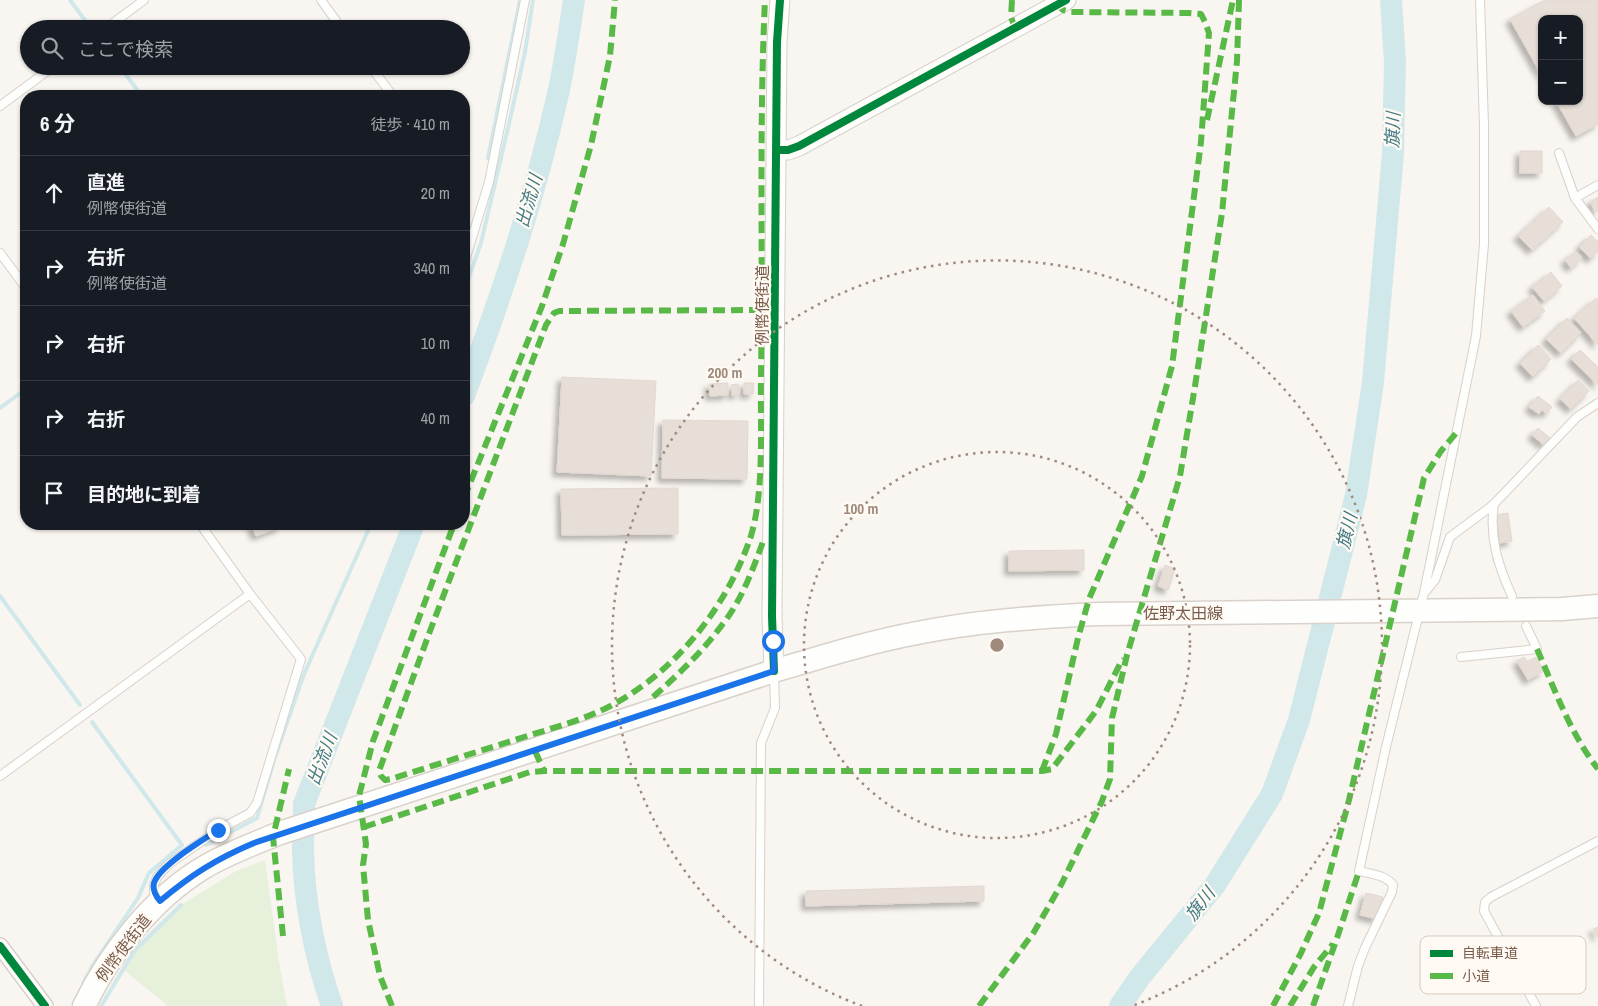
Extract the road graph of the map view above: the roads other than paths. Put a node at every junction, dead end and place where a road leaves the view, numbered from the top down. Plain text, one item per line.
1 (144, 0) edge
2 (321, 0) edge
3 (525, 0) edge
4 (780, 0) edge
5 (1066, 0) edge
6 (1480, 0) edge
7 (117, 20) edge
8 (335, 20) edge
9 (42, 75) edge
10 (377, 75) edge
11 (22, 90) edge
12 (388, 90) edge
13 (20, 91) edge
14 (0, 106) edge
15 (777, 150) junction
16 (1559, 153) dead end
17 (1598, 185) edge
18 (1575, 198) junction
19 (1598, 228) edge
20 (470, 244) edge
21 (0, 253) edge
22 (20, 280) edge
23 (1598, 403) edge
24 (1494, 504) junction
25 (204, 530) edge
26 (250, 594) junction
27 (1512, 596) dead end
28 (1418, 605) junction
29 (1598, 606) edge
30 (1526, 626) dead end
31 (1461, 657) dead end
32 (774, 671) junction
33 (0, 776) edge
34 (1598, 841) edge
35 (160, 901) junction
36 (1498, 936) edge
37 (0, 946) edge
38 (1529, 994) edge
39 (44, 1006) edge
40 (84, 1006) edge
41 (759, 1006) edge
42 (1348, 1006) edge
43 (1536, 1006) edge

1 - 7 lane
2 - 8 lane
3 - 20 lane
4 - 15 street, 例幣使街道
5 - 15 street
6 - 28 lane
9 - 11 lane
10 - 12 lane
13 - 14 lane
15 - 32 street, 例幣使街道
16 - 18 lane
17 - 18 lane
18 - 19 lane
21 - 22 lane
23 - 24 lane
24 - 27 lane
24 - 28 lane
25 - 26 lane
26 - 33 lane
26 - 35 lane
28 - 29 main road, 佐野太田線
28 - 32 main road, 佐野太田線
28 - 42 lane
30 - 31 lane
32 - 35 main road, 例幣使街道
32 - 41 lane
34 - 36 lane
35 - 40 main road, 例幣使街道
37 - 39 street
38 - 43 lane

